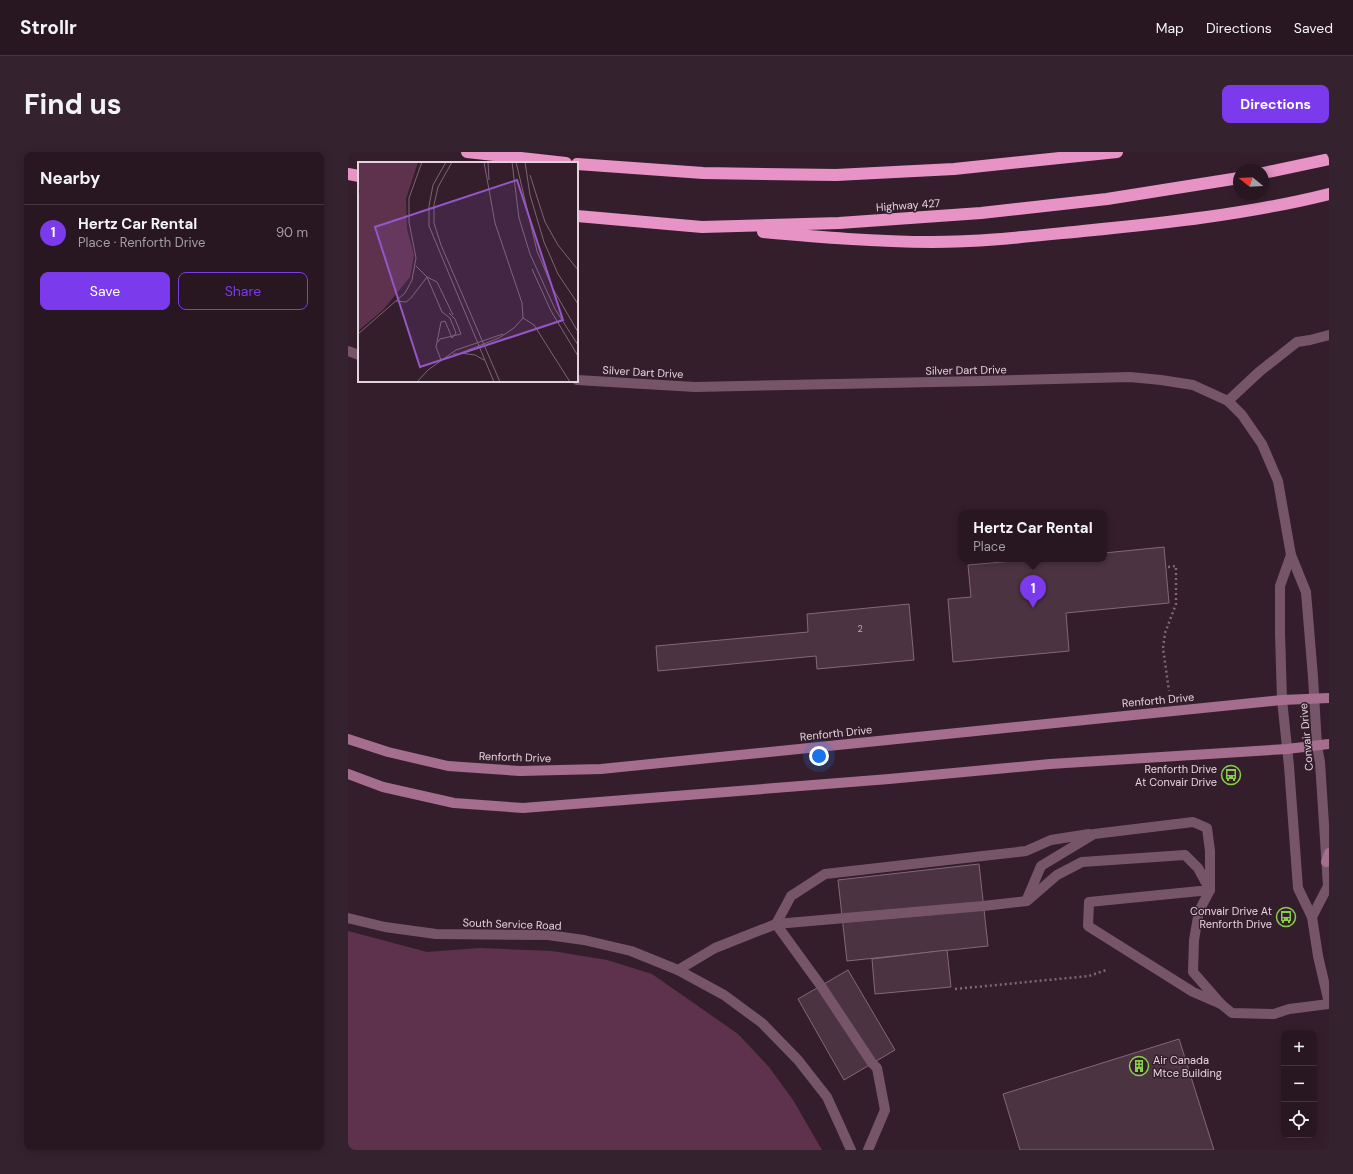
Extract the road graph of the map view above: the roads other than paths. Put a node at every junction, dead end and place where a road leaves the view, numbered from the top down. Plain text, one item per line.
1 (467, 152) edge
2 (1117, 152) edge
3 (1329, 159) edge
4 (557, 162) edge
5 (578, 164) edge
6 (1269, 172) edge
7 (348, 174) edge
8 (358, 176) edge
9 (1233, 179) edge
10 (1329, 194) edge
11 (578, 216) edge
12 (702, 227) junction
13 (1329, 335) edge
14 (348, 351) edge
15 (348, 354) edge
16 (358, 355) edge
17 (358, 355) edge
18 (578, 380) edge
19 (1228, 401) junction
20 (1291, 555) junction
21 (1329, 698) edge
22 (1315, 699) junction
23 (1282, 700) junction
24 (348, 739) edge
25 (1329, 744) edge
26 (1317, 746) junction
27 (1287, 750) junction
28 (348, 774) edge
29 (1094, 834) junction
30 (1327, 858) edge
31 (1210, 890) junction
32 (1027, 901) junction
33 (1312, 917) junction
34 (348, 918) edge
35 (776, 924) junction
36 (678, 970) junction
37 (1329, 1003) edge
38 (1221, 1004) junction
39 (851, 1150) edge
40 (868, 1150) edge

1 - 4 highway
2 - 5 highway
3 - 6 highway
7 - 8 highway
9 - 12 highway, Highway 427
10 - 12 highway
11 - 12 highway, Highway 427
13 - 19 street
14 - 16 street
15 - 17 street
18 - 19 street, Silver Dart Drive
19 - 20 street, Convair Drive
20 - 22 street, Convair Drive
20 - 23 street, Convair Drive
21 - 22 main road, Renforth Drive
22 - 23 main road, Renforth Drive
22 - 26 street, Convair Drive
23 - 24 main road, Renforth Drive
23 - 27 street, Convair Drive
25 - 26 main road
26 - 27 main road
26 - 30 street, Convair Drive
27 - 28 main road
27 - 33 street, Convair Drive
29 - 31 street
29 - 32 street
29 - 35 street
30 - 33 street, Convair Drive
31 - 32 street
31 - 38 street
31 - 38 street
32 - 35 street
33 - 37 street, Convair Drive
34 - 36 street, South Service Road
35 - 36 street
35 - 40 street
36 - 39 street, South Service Road
37 - 38 street

